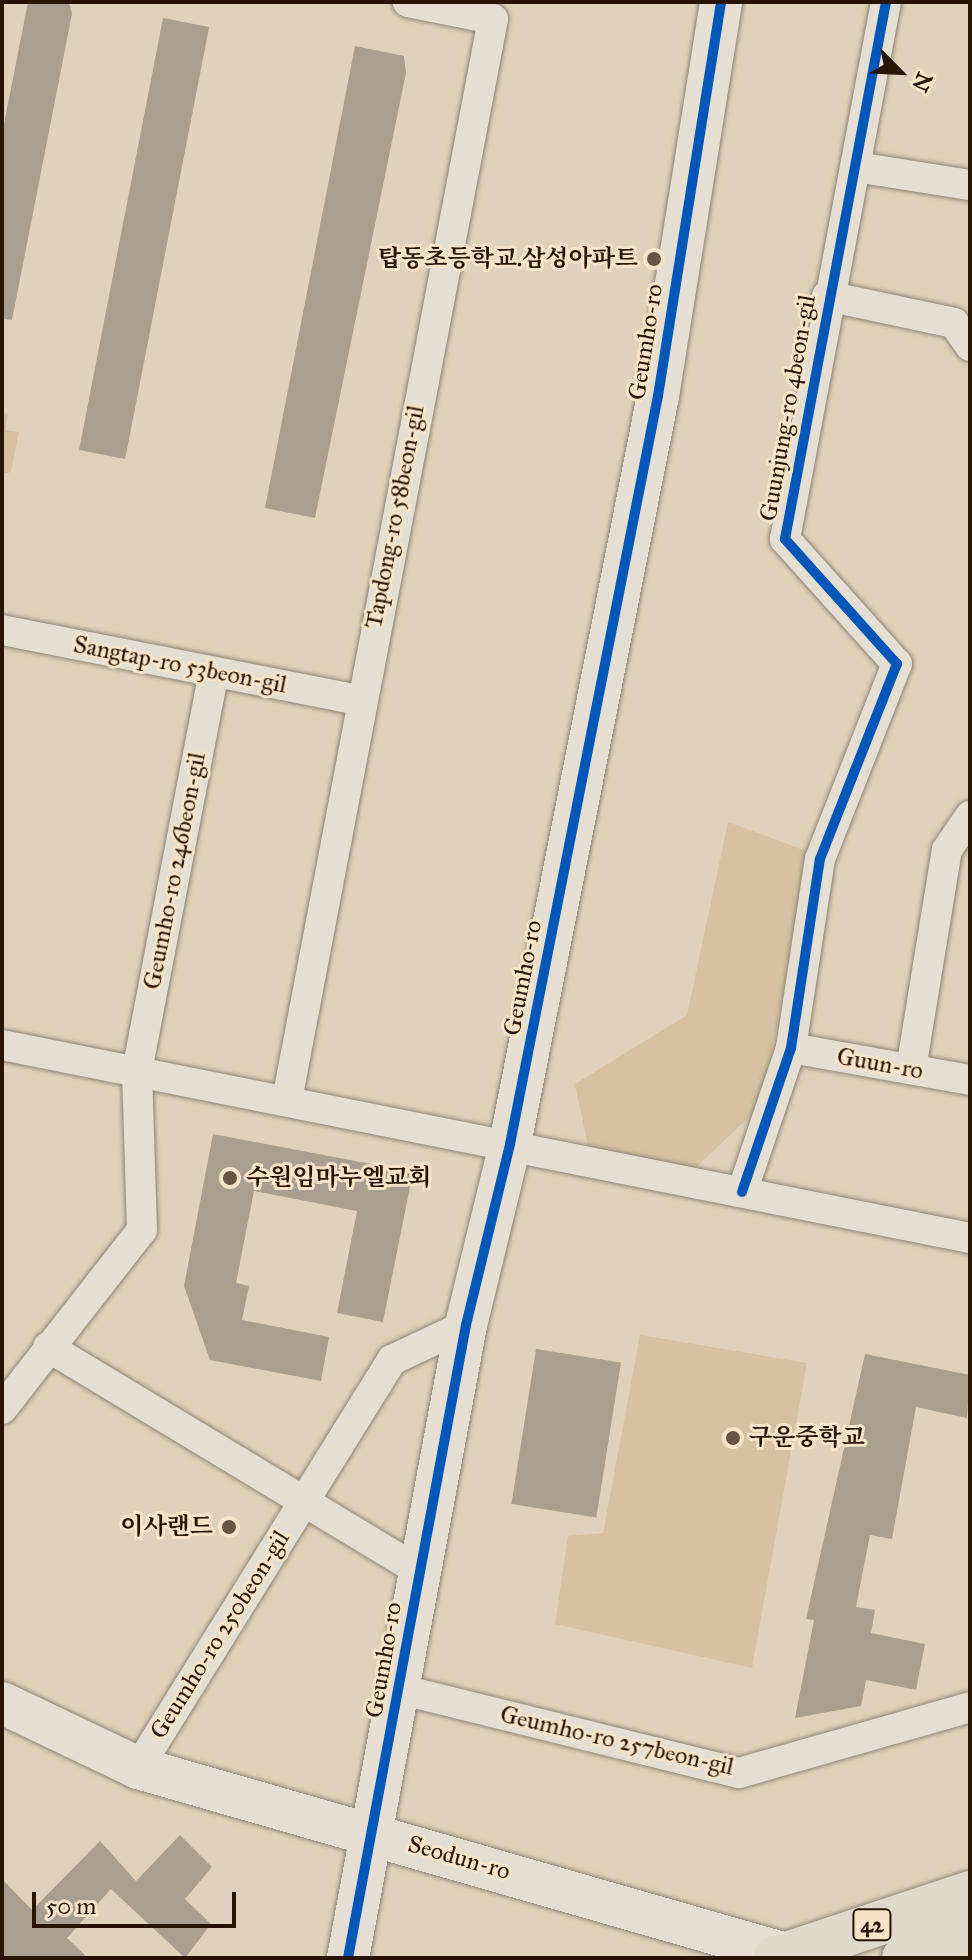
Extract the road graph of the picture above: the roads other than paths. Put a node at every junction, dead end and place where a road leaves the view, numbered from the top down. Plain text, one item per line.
1 (408, 2) edge
2 (721, 2) edge
3 (886, 2) edge
4 (856, 167) junction
5 (970, 185) edge
6 (827, 296) junction
7 (970, 346) edge
8 (2, 630) edge
9 (214, 672) junction
10 (359, 700) junction
11 (970, 816) edge
12 (2, 1045) edge
13 (791, 1048) junction
14 (911, 1069) junction
15 (137, 1071) junction
16 (970, 1080) edge
17 (287, 1100) junction
18 (510, 1144) junction
19 (742, 1192) junction
20 (970, 1238) edge
21 (466, 1325) junction
22 (48, 1347) junction
23 (2, 1409) edge
24 (302, 1502) junction
25 (419, 1571) junction
26 (403, 1690) junction
27 (2, 1703) edge
28 (970, 1707) edge
29 (138, 1768) junction
30 (369, 1831) junction
31 (970, 1893) edge
32 (970, 1938) edge
33 (780, 1956) edge
34 (348, 1958) edge
35 (904, 1958) edge

1 - 10 street, Tapdong-ro 58beon-gil
2 - 18 street, Geumho-ro
3 - 4 street, Guunjung-ro 4beon-gil
4 - 5 street
4 - 6 street, Guunjung-ro 4beon-gil
6 - 7 street
6 - 13 street, Guunjung-ro 4beon-gil
8 - 9 street, Sangtap-ro 53beon-gil
9 - 10 street, Sangtap-ro 53beon-gil
9 - 15 street, Geumho-ro 246beon-gil
10 - 17 street, Tapdong-ro 58beon-gil
11 - 14 street
12 - 15 street
13 - 14 street, Guun-ro
13 - 19 street, Guunjung-ro 4beon-gil
14 - 16 street, Guun-ro
15 - 17 street
15 - 22 street, Geumho-ro 246beon-gil
17 - 18 street
18 - 19 street
18 - 21 street, Geumho-ro
19 - 20 street
21 - 24 street, Geumho-ro 250beon-gil
21 - 25 street, Geumho-ro
22 - 23 street, Geumho-ro 246beon-gil
22 - 24 street, Geumho-ro 250beon-gil
24 - 25 street
24 - 29 street, Geumho-ro 250beon-gil
25 - 26 street, Geumho-ro
26 - 28 street, Geumho-ro 257beon-gil
26 - 30 street, Geumho-ro
27 - 29 street, Seodun-ro
29 - 30 street, Seodun-ro
30 - 33 street, Seodun-ro
30 - 34 street, Geumho-ro
31 - 33 main road, 42
32 - 35 main road

